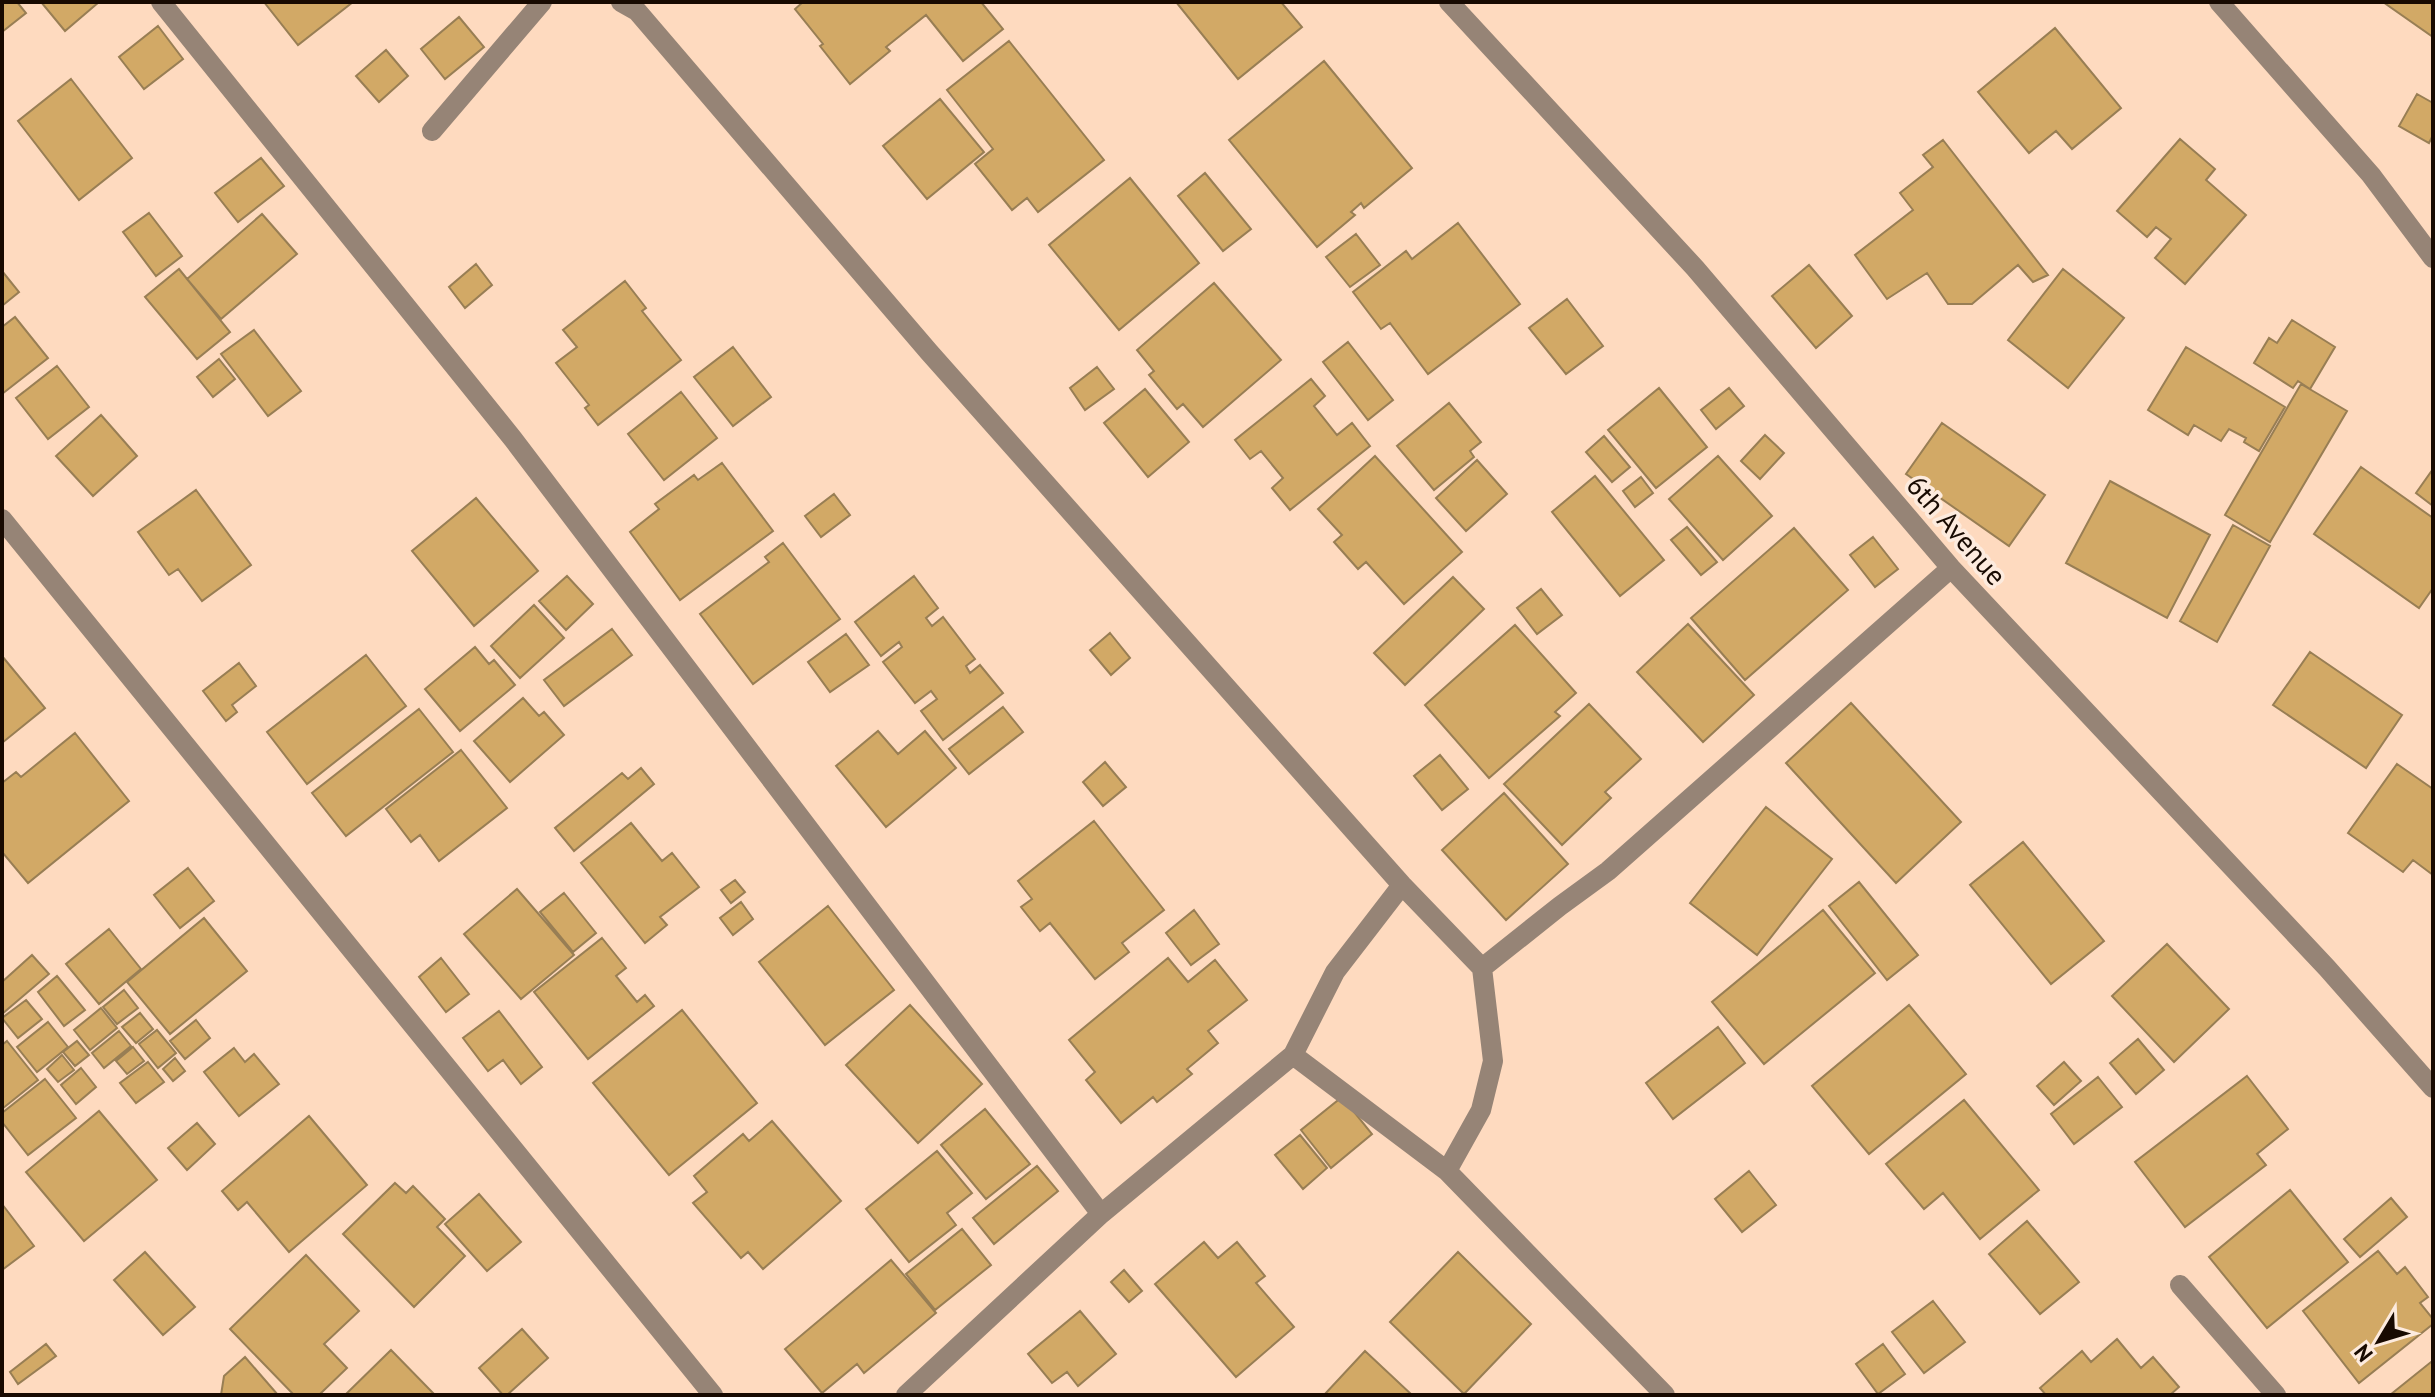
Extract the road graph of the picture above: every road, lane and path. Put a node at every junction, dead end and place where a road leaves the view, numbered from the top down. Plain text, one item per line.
1 (161, 2) edge
2 (542, 2) edge
3 (2219, 2) edge
4 (635, 5) edge
5 (1460, 6) edge
6 (432, 131) dead end
7 (2433, 258) edge
8 (2, 519) edge
9 (1951, 568) junction
10 (1402, 885) junction
11 (1482, 968) junction
12 (1293, 1055) junction
13 (2433, 1088) edge
14 (1447, 1171) junction
15 (1101, 1214) junction
16 (2180, 1285) dead end
17 (713, 1395) edge
18 (906, 1395) edge
19 (1665, 1395) edge
20 (2276, 1395) edge

1 - 15 street
2 - 6 street
3 - 7 street
4 - 10 street
5 - 9 street, 6th Avenue
8 - 17 street
9 - 11 street
9 - 13 street, 6th Avenue
10 - 11 street
10 - 12 street
11 - 14 street
12 - 14 street
12 - 15 street
14 - 19 street
15 - 18 street
16 - 20 street

